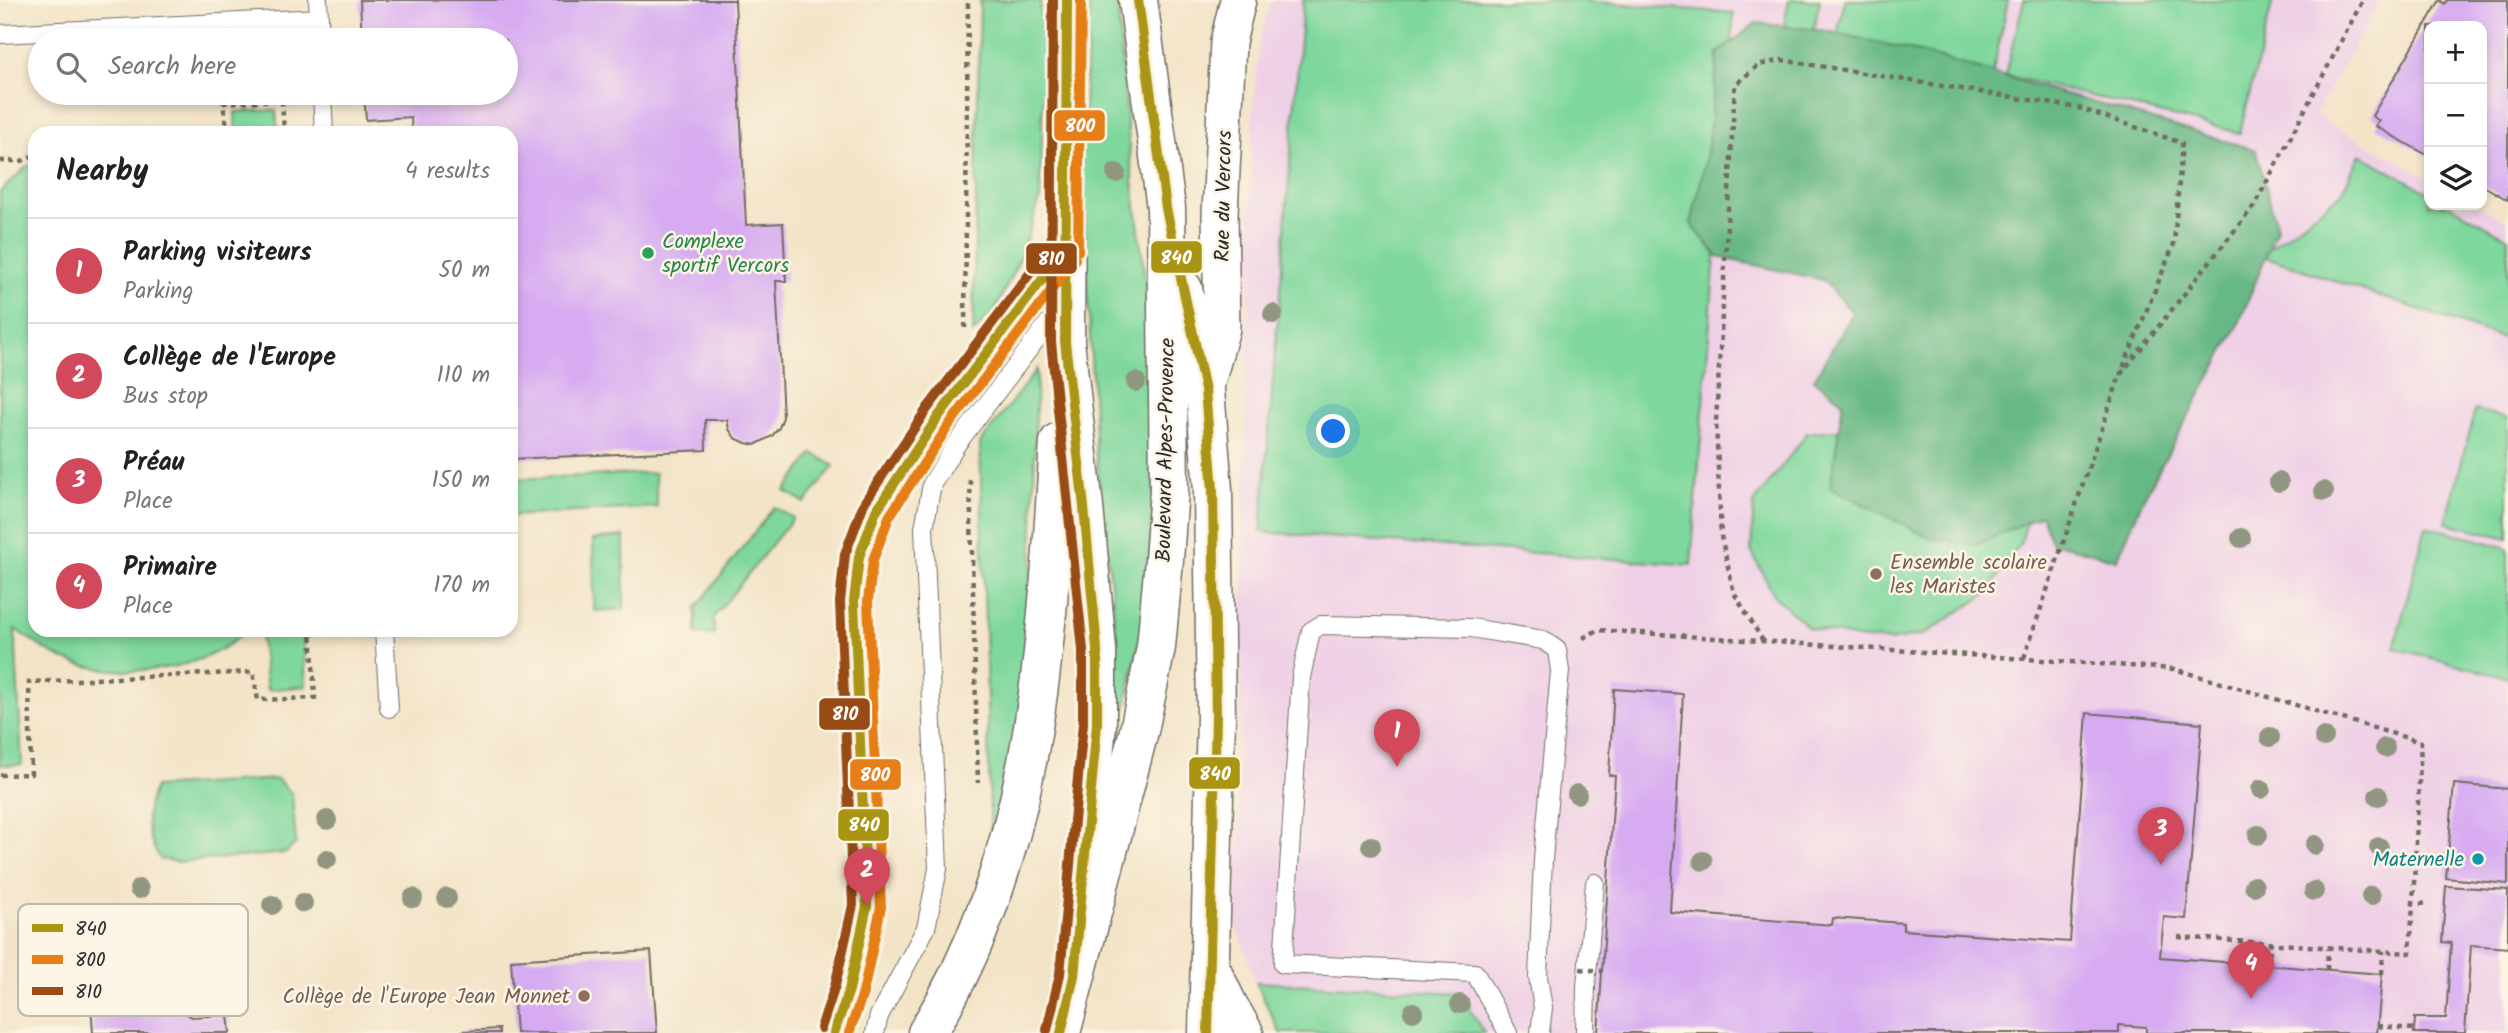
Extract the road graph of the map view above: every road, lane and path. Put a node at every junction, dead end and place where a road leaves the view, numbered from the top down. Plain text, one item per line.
1 (318, 0) edge
2 (968, 0) edge
3 (1067, 0) edge
4 (1138, 0) edge
5 (1238, 0) edge
6 (2363, 0) edge
7 (319, 18) junction
8 (120, 28) edge
9 (319, 28) edge
10 (28, 33) edge
11 (0, 34) edge
12 (223, 105) edge
13 (282, 105) edge
14 (323, 105) edge
15 (227, 126) edge
16 (284, 126) edge
17 (324, 126) edge
18 (28, 158) edge
19 (0, 161) edge
20 (1166, 208) junction
21 (1064, 251) junction
22 (1064, 302) junction
23 (1065, 342) junction
24 (2120, 375) junction
25 (967, 377) junction
26 (1205, 390) junction
27 (969, 428) junction
28 (312, 637) edge
29 (384, 637) edge
30 (1763, 641) junction
31 (1557, 650) junction
32 (2024, 658) junction
33 (389, 708) dead end
34 (0, 775) edge
35 (978, 792) dead end
36 (1595, 883) dead end
37 (2413, 902) junction
38 (2430, 904) dead end
39 (2179, 937) dead end
40 (2270, 943) junction
41 (2328, 949) junction
42 (2383, 951) junction
43 (2269, 965) dead end
44 (1211, 968) junction
45 (1580, 968) dead end
46 (2327, 970) dead end
47 (1602, 971) dead end
48 (2382, 974) dead end
49 (1074, 976) junction
50 (2378, 1026) dead end
51 (2414, 1029) dead end
52 (834, 1033) edge
53 (875, 1033) edge
54 (927, 1033) edge
55 (1061, 1033) edge
56 (1208, 1033) edge
57 (1244, 1033) edge
58 (1508, 1033) edge
59 (1541, 1033) edge
60 (1586, 1033) edge

1 - 7 lane
2 - 25 path
3 - 21 main road, Boulevard Alpes-Provence
4 - 20 main road, Boulevard Alpes-Provence
5 - 26 street, Rue du Vercors
6 - 24 path
7 - 8 lane
7 - 9 lane
10 - 11 lane
12 - 15 path
13 - 16 path
14 - 17 lane
18 - 19 path
20 - 26 main road
20 - 49 main road, Boulevard Alpes-Provence
21 - 22 main road, Boulevard Alpes-Provence
21 - 25 lane
22 - 23 main road, Boulevard Alpes-Provence
22 - 27 lane
23 - 49 main road, Boulevard Alpes-Provence
23 - 54 main road
24 - 30 path
24 - 32 path
25 - 52 lane
26 - 44 main road
27 - 35 path
27 - 53 lane
28 - 34 path
29 - 33 lane
30 - 31 path
30 - 32 path
31 - 58 lane
31 - 59 lane
32 - 37 path
36 - 60 lane
37 - 38 path
37 - 42 path
39 - 40 path
40 - 41 path
40 - 43 path
41 - 42 path
41 - 46 path
42 - 48 path
44 - 56 main road
44 - 57 main road
45 - 47 path, bridge
49 - 55 main road, Boulevard Alpes-Provence
50 - 51 path

